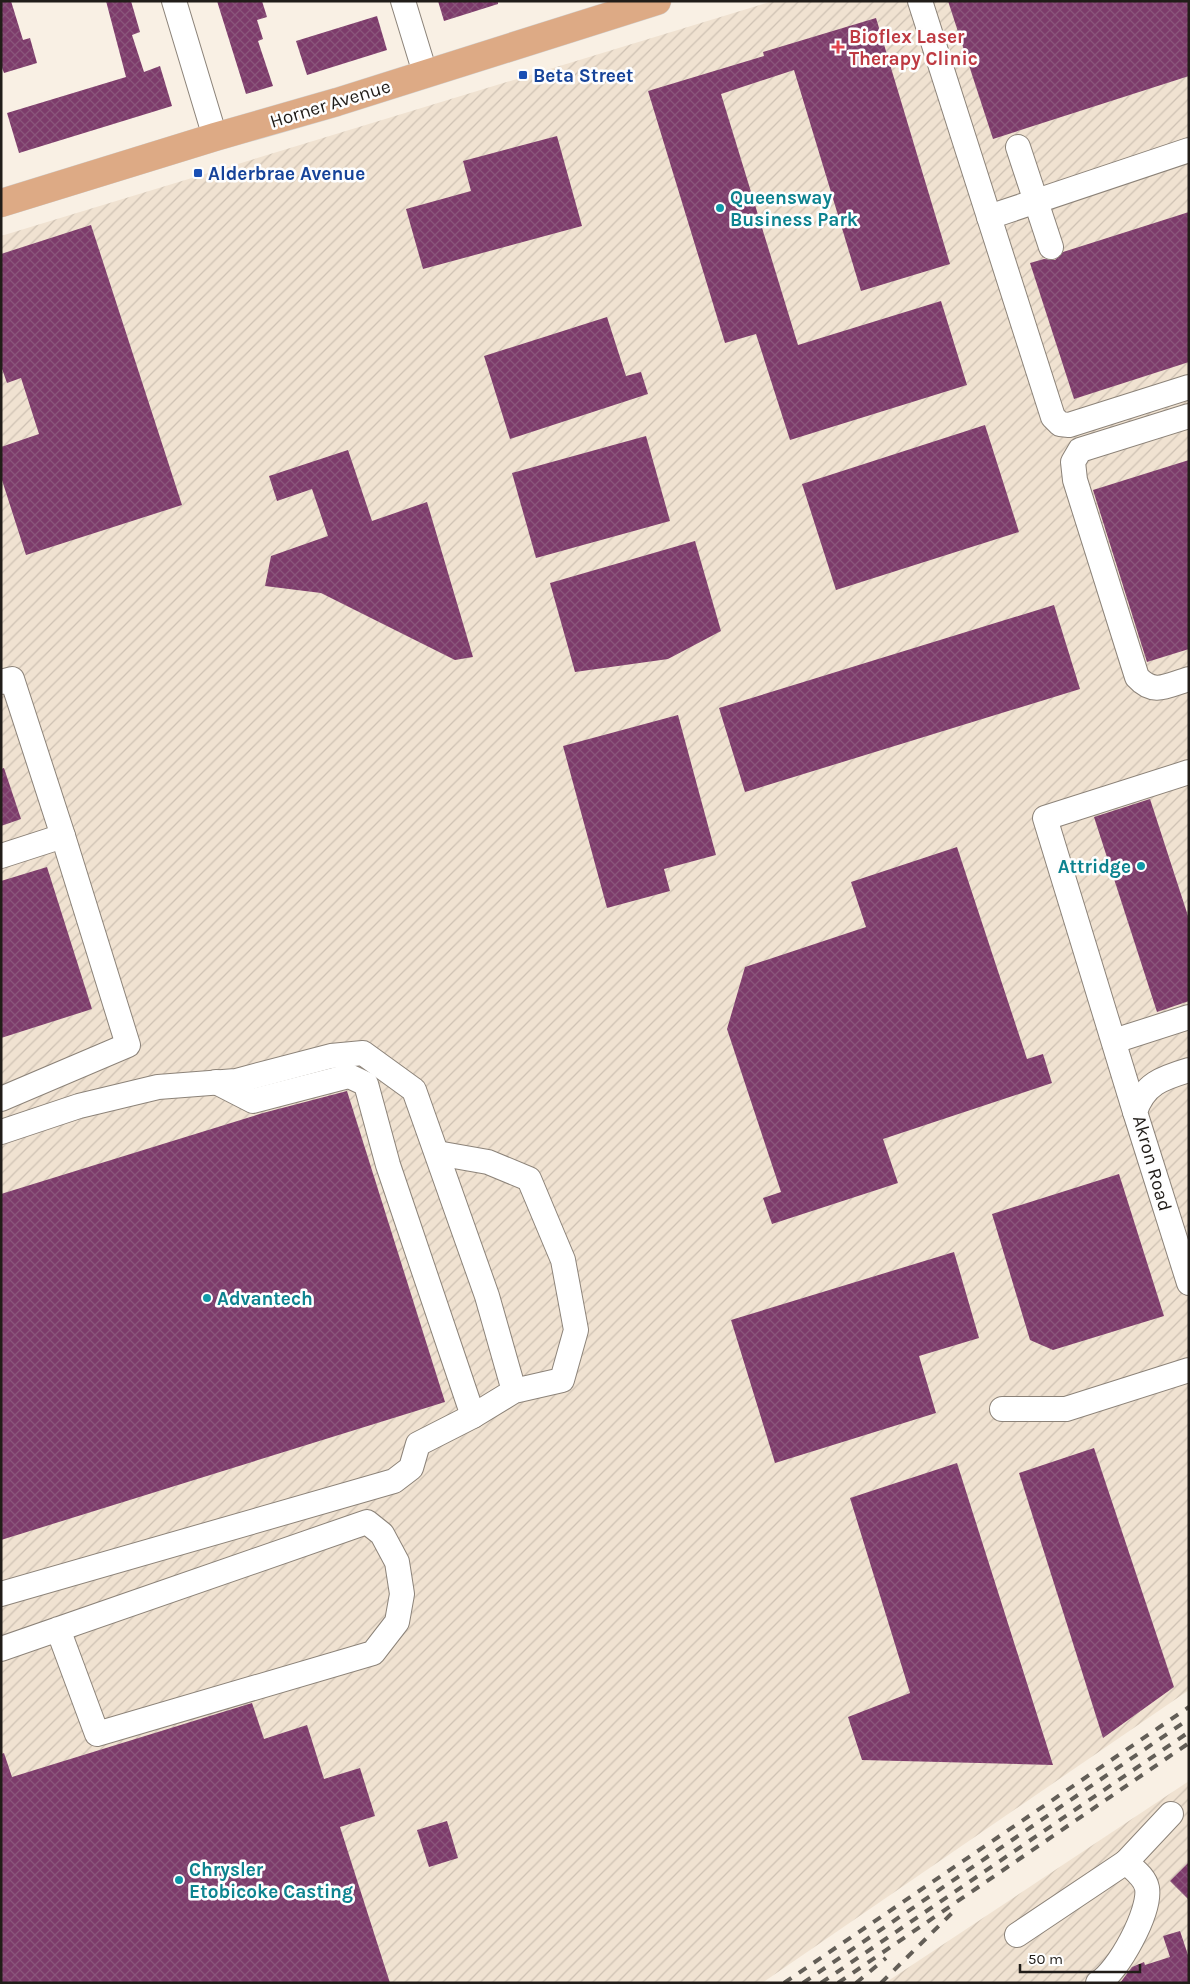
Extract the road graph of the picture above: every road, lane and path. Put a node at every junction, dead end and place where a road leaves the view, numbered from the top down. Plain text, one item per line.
1 (174, 1) edge
2 (403, 1) edge
3 (658, 1) edge
4 (920, 1) edge
5 (425, 73) junction
6 (214, 137) junction
7 (1018, 147) dead end
8 (1189, 150) edge
9 (1036, 201) junction
10 (1, 203) edge
11 (989, 217) junction
12 (1052, 247) dead end
13 (1189, 387) edge
14 (1189, 416) edge
15 (1189, 679) edge
16 (1, 682) edge
17 (1187, 778) edge
18 (63, 836) junction
19 (1, 856) edge
20 (1189, 1016) edge
21 (1114, 1041) junction
22 (1189, 1070) edge
23 (216, 1082) junction
24 (1, 1099) edge
25 (1135, 1112) junction
26 (1, 1132) edge
27 (437, 1153) junction
28 (1189, 1283) edge
29 (1189, 1370) edge
30 (514, 1391) junction
31 (1002, 1409) dead end
32 (473, 1416) junction
33 (1, 1594) edge
34 (58, 1629) junction
35 (1, 1649) edge
36 (1171, 1814) dead end
37 (1126, 1862) junction
38 (1017, 1935) dead end
39 (1098, 1983) edge

1 - 6 street
2 - 5 street
3 - 5 main road, Horner Avenue
4 - 11 street
5 - 6 main road, Horner Avenue
6 - 10 main road, Horner Avenue
7 - 9 street
8 - 9 street
9 - 11 street
9 - 12 street
11 - 13 street
14 - 15 street
16 - 18 street
17 - 21 street
18 - 19 street
18 - 24 street
20 - 21 street
21 - 25 street
22 - 25 street, Akron Road
23 - 26 street
23 - 27 street
23 - 32 street
25 - 28 street, Akron Road
27 - 30 street
27 - 30 street
29 - 31 street
30 - 32 street
32 - 33 street
34 - 34 street
34 - 35 street
36 - 37 street
37 - 38 street
37 - 39 street

